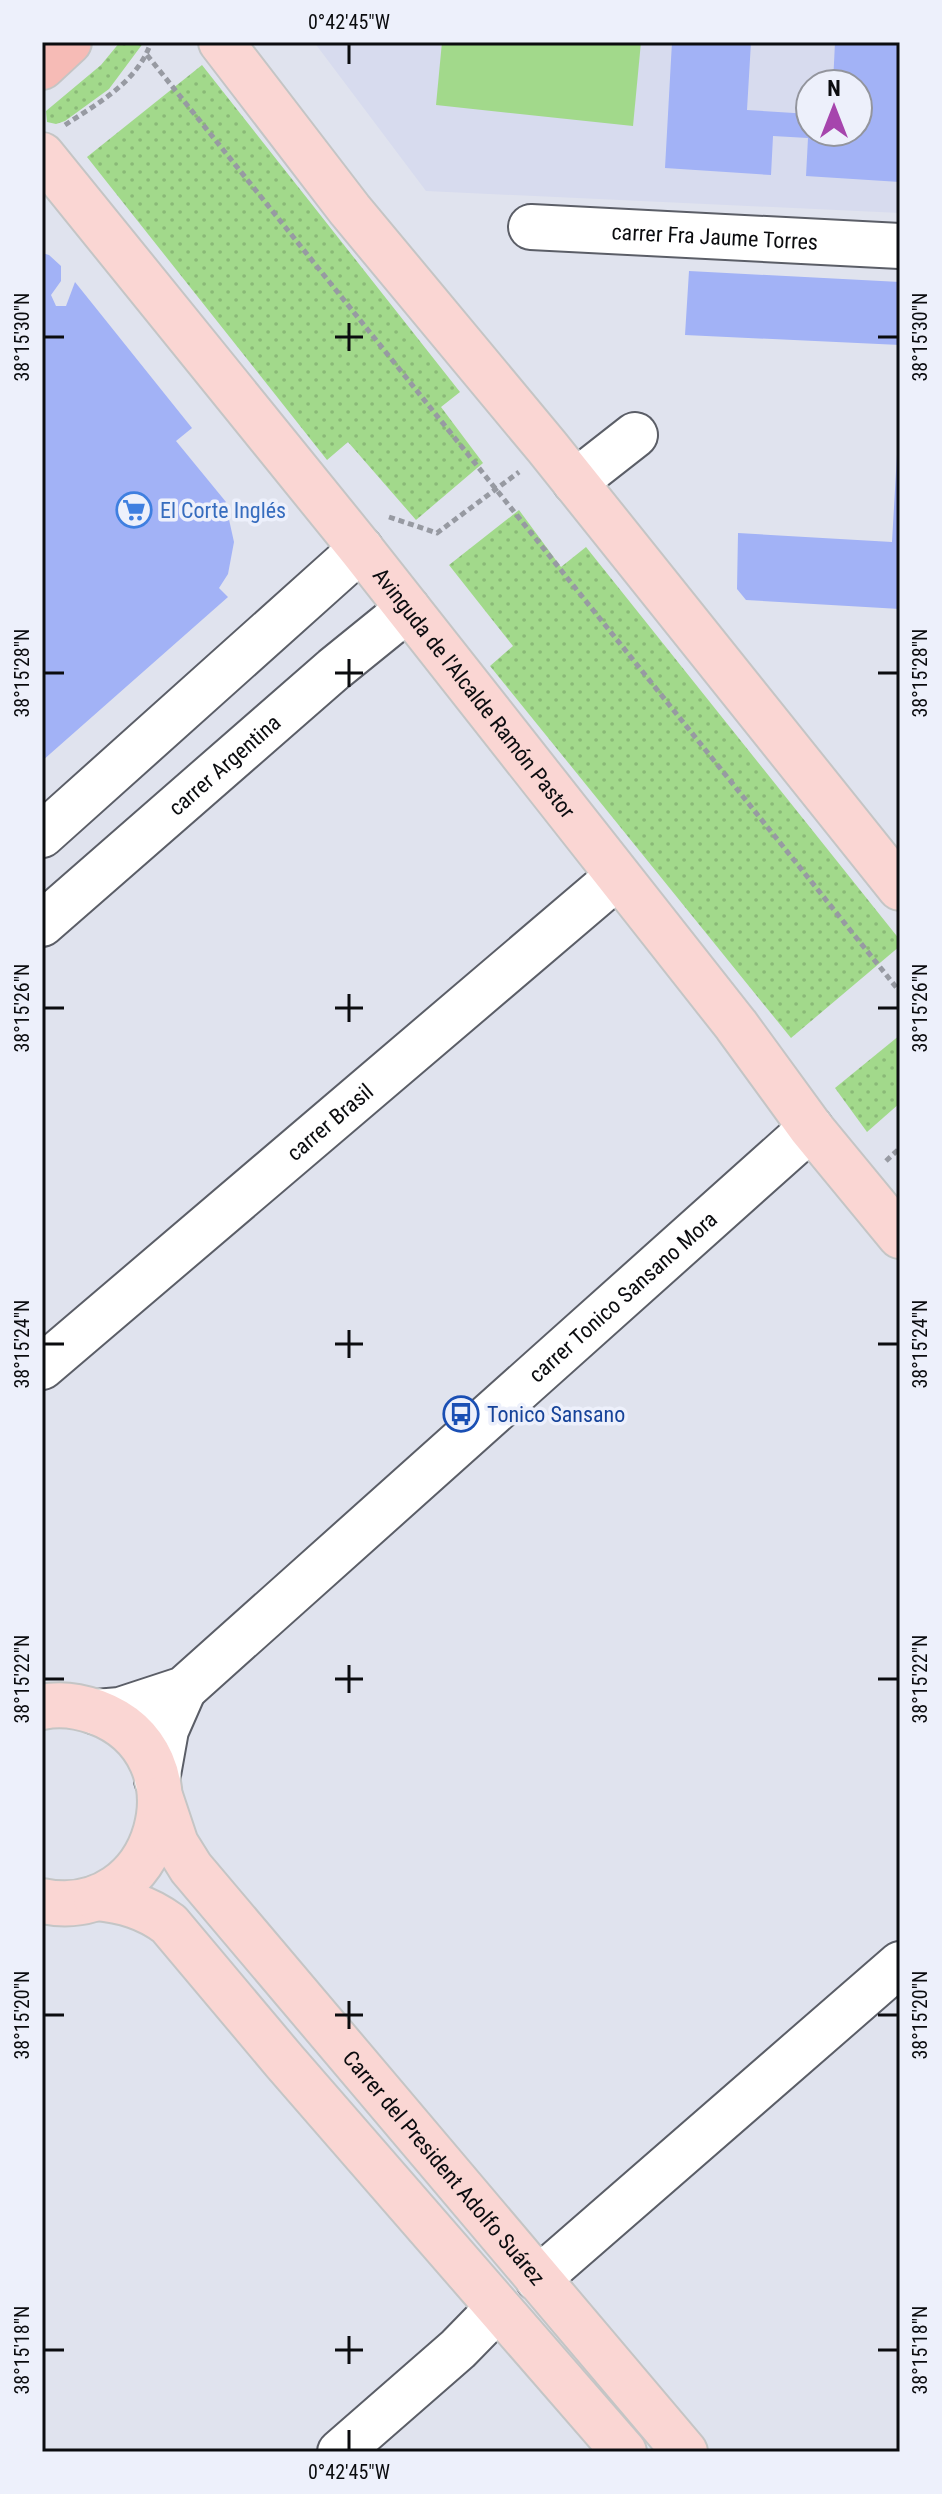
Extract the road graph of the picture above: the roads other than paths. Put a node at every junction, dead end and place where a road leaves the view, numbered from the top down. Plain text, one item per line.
1 (69, 42) edge
2 (221, 42) edge
3 (42, 67) edge
4 (51, 141) edge
5 (531, 227) dead end
6 (900, 246) edge
7 (635, 435) dead end
8 (575, 482) junction
9 (372, 532) junction
10 (408, 609) junction
11 (42, 835) edge
12 (617, 877) junction
13 (900, 888) edge
14 (42, 924) edge
15 (811, 1128) junction
16 (900, 1236) edge
17 (42, 1367) edge
18 (42, 1686) edge
19 (184, 1689) junction
20 (72, 1708) edge
21 (159, 1789) junction
22 (96, 1898) junction
23 (42, 1901) edge
24 (900, 1964) edge
25 (538, 2279) junction
26 (498, 2308) junction
27 (340, 2452) edge
28 (624, 2452) edge
29 (685, 2452) edge

1 - 3 highway
2 - 8 main road
4 - 9 main road, Avinguda de l'Alcalde Ramón Pastor
5 - 6 street, carrer Fra Jaume Torres
7 - 8 street
8 - 13 main road
9 - 10 main road, Avinguda de l'Alcalde Ramón Pastor
9 - 11 street
10 - 12 main road, Avinguda de l'Alcalde Ramón Pastor
10 - 14 street, carrer Argentina
12 - 15 main road, Avinguda de l'Alcalde Ramón Pastor
12 - 17 street, carrer Brasil
15 - 16 main road, Avinguda de l'Alcalde Ramón Pastor
15 - 19 street, carrer Tonico Sansano Mora
18 - 20 main road
19 - 20 street, carrer Tonico Sansano Mora
19 - 21 street, carrer Tonico Sansano Mora
20 - 21 main road, Carrer del President Adolfo Suárez
21 - 22 main road
21 - 25 main road, Carrer del President Adolfo Suárez
22 - 23 main road
22 - 26 main road
24 - 25 street
25 - 29 main road, Carrer del President Adolfo Suárez
26 - 27 street
26 - 28 main road

